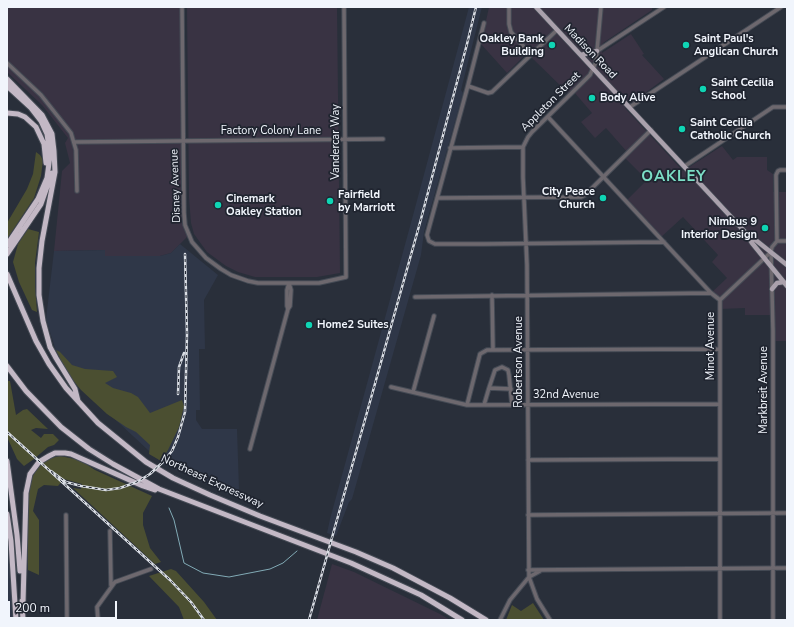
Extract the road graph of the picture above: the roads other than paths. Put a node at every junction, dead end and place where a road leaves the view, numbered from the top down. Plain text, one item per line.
1 (182, 7) edge
2 (344, 7) edge
3 (509, 7) edge
4 (535, 7) edge
5 (601, 7) edge
6 (657, 7) edge
7 (664, 7) edge
8 (781, 7) edge
9 (656, 12) junction
10 (484, 23) dead end
11 (557, 30) junction
12 (597, 51) junction
13 (531, 55) junction
14 (581, 55) junction
15 (7, 63) edge
16 (594, 68) junction
17 (7, 79) edge
18 (7, 86) edge
19 (468, 86) junction
20 (630, 107) junction
21 (787, 107) edge
22 (7, 113) edge
23 (548, 117) junction
24 (651, 130) junction
25 (383, 139) dead end
26 (345, 140) junction
27 (183, 141) junction
28 (74, 142) junction
29 (523, 147) junction
30 (450, 148) junction
31 (54, 163) junction
32 (685, 166) junction
33 (787, 170) edge
34 (603, 177) junction
35 (43, 188) junction
36 (77, 191) dead end
37 (525, 197) junction
38 (437, 198) junction
39 (745, 232) junction
40 (14, 239) junction
41 (777, 241) junction
42 (787, 241) edge
43 (664, 242) junction
44 (752, 243) junction
45 (527, 244) junction
46 (7, 245) edge
47 (766, 247) junction
48 (772, 252) junction
49 (7, 254) edge
50 (764, 257) junction
51 (772, 266) junction
52 (787, 266) edge
53 (7, 274) edge
54 (346, 277) joint
55 (289, 283) junction
56 (786, 284) edge
57 (772, 289) junction
58 (711, 293) junction
59 (492, 295) junction
60 (415, 296) dead end
61 (528, 296) junction
62 (720, 300) junction
63 (434, 316) dead end
64 (720, 349) junction
65 (492, 350) junction
66 (528, 350) junction
67 (7, 366) edge
68 (391, 387) dead end
69 (489, 388) junction
70 (511, 389) junction
71 (413, 392) junction
72 (79, 404) junction
73 (720, 404) junction
74 (467, 405) junction
75 (484, 405) junction
76 (512, 405) junction
77 (528, 405) junction
78 (250, 449) dead end
79 (720, 459) junction
80 (528, 460) junction
81 (7, 461) edge
82 (7, 478) edge
83 (173, 494) junction
84 (12, 498) junction
85 (787, 513) edge
86 (7, 514) edge
87 (720, 514) junction
88 (773, 514) junction
89 (66, 515) dead end
90 (528, 515) junction
91 (110, 531) dead end
92 (720, 568) junction
93 (773, 568) junction
94 (787, 568) edge
95 (152, 569) dead end
96 (528, 570) junction
97 (541, 570) junction
98 (529, 577) junction
99 (111, 585) junction
100 (22, 603) junction
101 (16, 620) edge
102 (23, 620) edge
103 (67, 620) edge
104 (98, 620) edge
105 (462, 620) edge
106 (486, 620) edge
107 (500, 620) edge
108 (550, 620) edge
109 (720, 620) edge
110 (773, 620) edge

1 - 27 street, Disney Avenue
2 - 26 street, Vandercar Way
3 - 13 street
4 - 11 main road, Madison Road
5 - 12 street
6 - 9 street
7 - 9 street
8 - 20 street
9 - 12 street
10 - 19 street
11 - 13 street
11 - 14 main road, Madison Road
12 - 14 main road
12 - 16 street
13 - 19 street
14 - 16 main road, Madison Road
15 - 28 street
16 - 20 main road, Madison Road
16 - 23 street, Appleton Street
17 - 31 highway
18 - 35 highway
19 - 30 street
20 - 24 main road, Madison Road
21 - 32 street
22 - 35 highway
23 - 29 street, Appleton Street
23 - 34 street, Minot Avenue
24 - 32 main road, Madison Road
24 - 34 street
25 - 26 street, Factory Colony Lane
26 - 27 street, Factory Colony Lane
26 - 54 street, Vandercar Way
27 - 28 street, Factory Colony Lane
27 - 55 street, Disney Avenue
28 - 36 street
29 - 30 street, Appleton Street
29 - 37 street, Robertson Avenue
30 - 38 street
31 - 40 highway
31 - 72 highway
32 - 39 main road, Madison Road
33 - 41 street, Markbreit Avenue
34 - 37 street
34 - 43 street, Minot Avenue
35 - 40 highway
37 - 38 street
37 - 45 street, Robertson Avenue
38 - 45 street
39 - 44 main road, Madison Road
39 - 47 main road, Madison Road
40 - 46 highway
40 - 49 highway
41 - 42 street
41 - 48 street, Markbreit Avenue
43 - 45 street
43 - 58 street, Minot Avenue
44 - 47 main road
44 - 50 main road, Madison Road
45 - 61 street, Robertson Avenue
47 - 48 main road, Madison Road
48 - 50 street
48 - 51 street, Markbreit Avenue
48 - 52 main road, Madison Road
50 - 51 main road, Madison Road
50 - 62 street
51 - 56 main road, Madison Road
51 - 57 street, Markbreit Avenue
53 - 72 highway, Northeast Expressway
54 - 55 street, Disney Avenue
55 - 78 street
56 - 57 main road
57 - 88 street, Markbreit Avenue
58 - 61 street
58 - 62 street, Minot Avenue
59 - 60 street
59 - 61 street
59 - 65 street
61 - 66 street, Robertson Avenue
62 - 64 street, Minot Avenue
63 - 71 street
64 - 66 street
64 - 73 street, Minot Avenue
65 - 66 street
65 - 74 street
66 - 77 street, Robertson Avenue
67 - 83 highway, Northeast Expressway
68 - 71 street, 32nd Avenue
69 - 70 street
69 - 70 street
69 - 75 street
70 - 76 street
71 - 74 street, 32nd Avenue
72 - 106 highway, Northeast Expressway
73 - 77 street, 32nd Avenue
73 - 79 street, Minot Avenue
74 - 75 street, 32nd Avenue
75 - 76 street, 32nd Avenue
76 - 77 street, 32nd Avenue
77 - 80 street, Robertson Avenue
79 - 80 street
79 - 87 street, Minot Avenue
80 - 90 street, Robertson Avenue
81 - 84 highway
82 - 84 highway
83 - 100 highway
83 - 105 highway, Northeast Expressway
84 - 100 highway
85 - 88 street
86 - 101 highway
87 - 88 street
87 - 90 street
87 - 92 street, Minot Avenue
88 - 93 street, Markbreit Avenue
89 - 103 street
90 - 96 street, Robertson Avenue
91 - 99 street
92 - 93 street
92 - 97 street
92 - 109 street, Minot Avenue
93 - 94 street
93 - 110 street, Markbreit Avenue
95 - 99 street
96 - 97 street
96 - 98 street, Robertson Avenue
97 - 98 street
98 - 107 street
98 - 108 street, Robertson Avenue
99 - 104 street
100 - 102 highway

